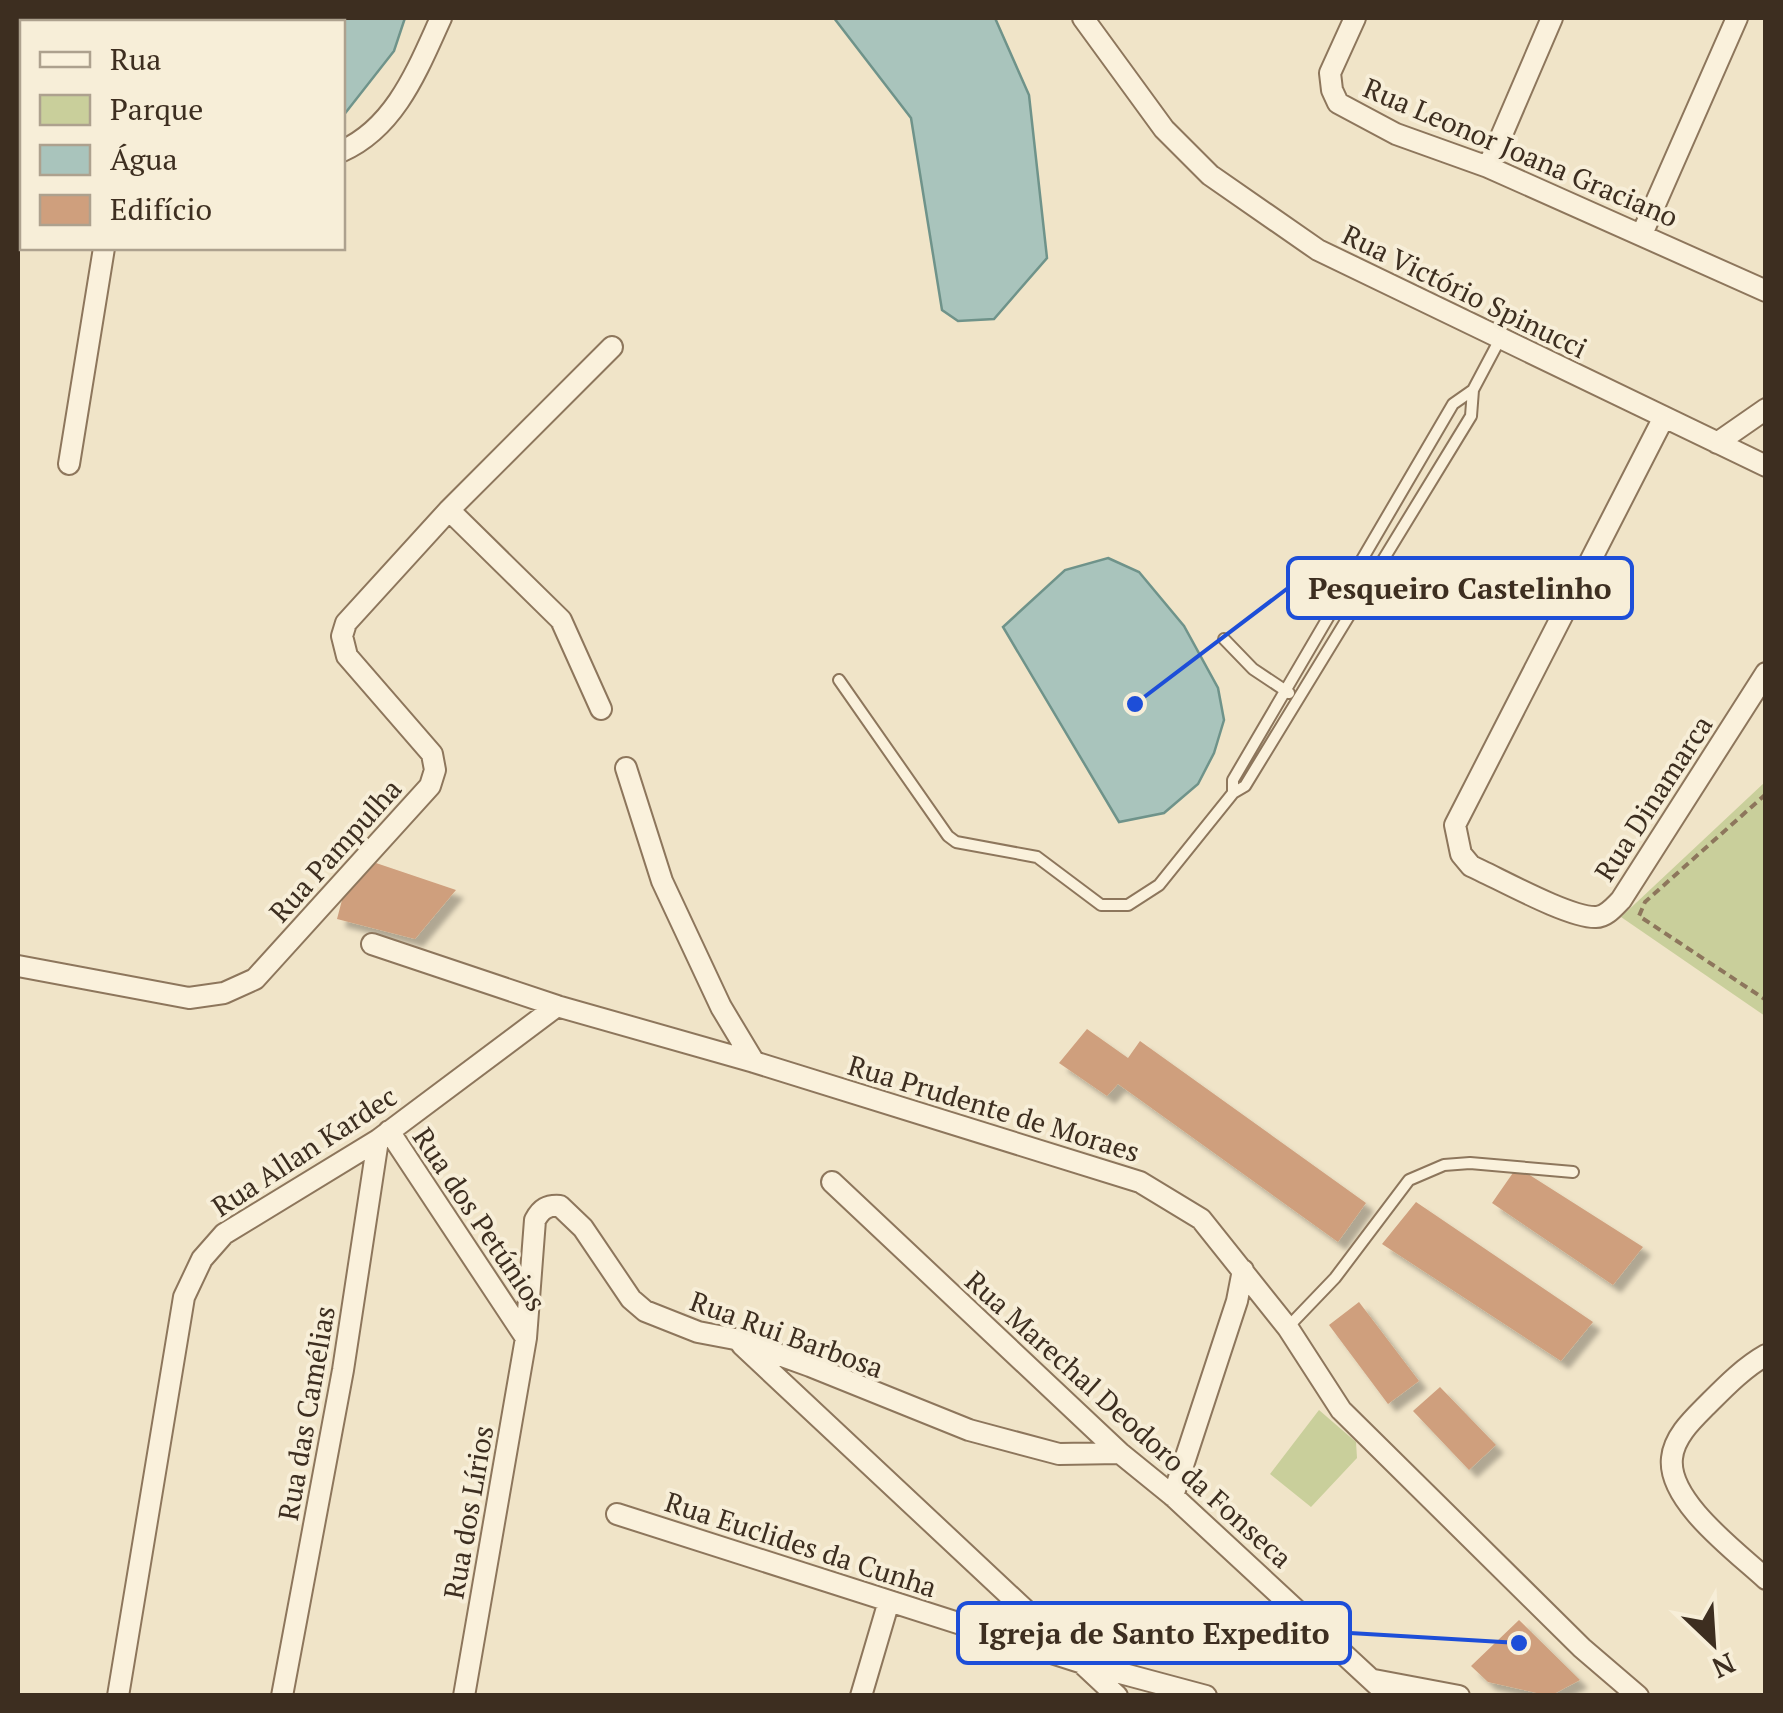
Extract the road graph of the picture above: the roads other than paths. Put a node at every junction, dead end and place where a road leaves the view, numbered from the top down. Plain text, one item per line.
1 (440, 18) edge
2 (1083, 18) edge
3 (1355, 18) edge
4 (1552, 18) edge
5 (1738, 18) edge
6 (345, 150) edge
7 (1488, 166) junction
8 (1642, 234) junction
9 (104, 250) edge
10 (1766, 290) edge
11 (1500, 338) junction
12 (612, 347) dead end
13 (1473, 390) junction
14 (1766, 409) edge
15 (1664, 417) junction
16 (1717, 443) junction
17 (69, 464) dead end
18 (1766, 466) edge
19 (1401, 493) junction
20 (1419, 505) junction
21 (449, 510) junction
22 (1347, 585) junction
23 (1363, 596) junction
24 (1224, 639) dead end
25 (1766, 673) edge
26 (839, 680) dead end
27 (1284, 691) junction
28 (1299, 698) junction
29 (601, 710) dead end
30 (626, 768) dead end
31 (1233, 794) junction
32 (372, 944) dead end
33 (18, 966) edge
34 (557, 1006) junction
35 (754, 1062) junction
36 (383, 1136) junction
37 (1574, 1172) dead end
38 (832, 1182) dead end
39 (1243, 1270) junction
40 (1288, 1328) junction
41 (526, 1338) junction
42 (735, 1339) junction
43 (1766, 1355) edge
44 (1120, 1453) junction
45 (1173, 1496) junction
46 (617, 1514) dead end
47 (1766, 1579) edge
48 (889, 1600) junction
49 (1083, 1663) junction
50 (1382, 1688) edge
51 (1628, 1693) edge
52 (118, 1696) edge
53 (282, 1696) edge
54 (464, 1696) edge
55 (861, 1696) edge
56 (1116, 1696) edge
57 (1206, 1696) edge
58 (1459, 1696) edge

1 - 6 street
2 - 11 street, Rua Victório Spinucci
3 - 7 street, Rua Leonor Joana Graciano
4 - 7 street
5 - 8 street
7 - 8 street, Rua Leonor Joana Graciano
8 - 10 street, Rua Leonor Joana Graciano
9 - 17 street
11 - 13 lane
11 - 15 street, Rua Victório Spinucci
12 - 21 street, Rua Pampulha
13 - 19 lane
13 - 20 lane
14 - 16 street
15 - 16 street, Rua Victório Spinucci
15 - 25 street, Rua Dinamarca
16 - 18 street, Rua Victório Spinucci
19 - 20 lane
19 - 22 lane
20 - 23 lane
21 - 29 street
21 - 33 street, Rua Pampulha
22 - 23 lane
22 - 27 lane
23 - 28 lane
24 - 27 lane
26 - 31 lane
27 - 28 lane
27 - 31 lane
28 - 31 lane
30 - 35 street
32 - 34 street, Rua Prudente de Moraes
34 - 35 street, Rua Prudente de Moraes
34 - 36 street, Rua Allan Kardec
35 - 39 street, Rua Prudente de Moraes
36 - 41 street, Rua dos Petúnios
36 - 52 street, Rua Allan Kardec
36 - 53 street, Rua das Camélias
37 - 40 lane
38 - 44 street, Rua Marechal Deodoro da Fonseca
39 - 40 street, Rua Prudente de Moraes
39 - 45 street
40 - 51 street, Rua Prudente de Moraes
41 - 42 street, Rua Rui Barbosa
41 - 54 street, Rua dos Lírios
42 - 44 street, Rua Rui Barbosa
42 - 49 street
43 - 47 street
44 - 45 street, Rua Marechal Deodoro da Fonseca
45 - 50 street, Rua Marechal Deodoro da Fonseca
46 - 48 street, Rua Euclides da Cunha
48 - 49 street, Rua Euclides da Cunha
48 - 55 street
49 - 56 street
49 - 57 street, Rua Euclides da Cunha
50 - 58 street

